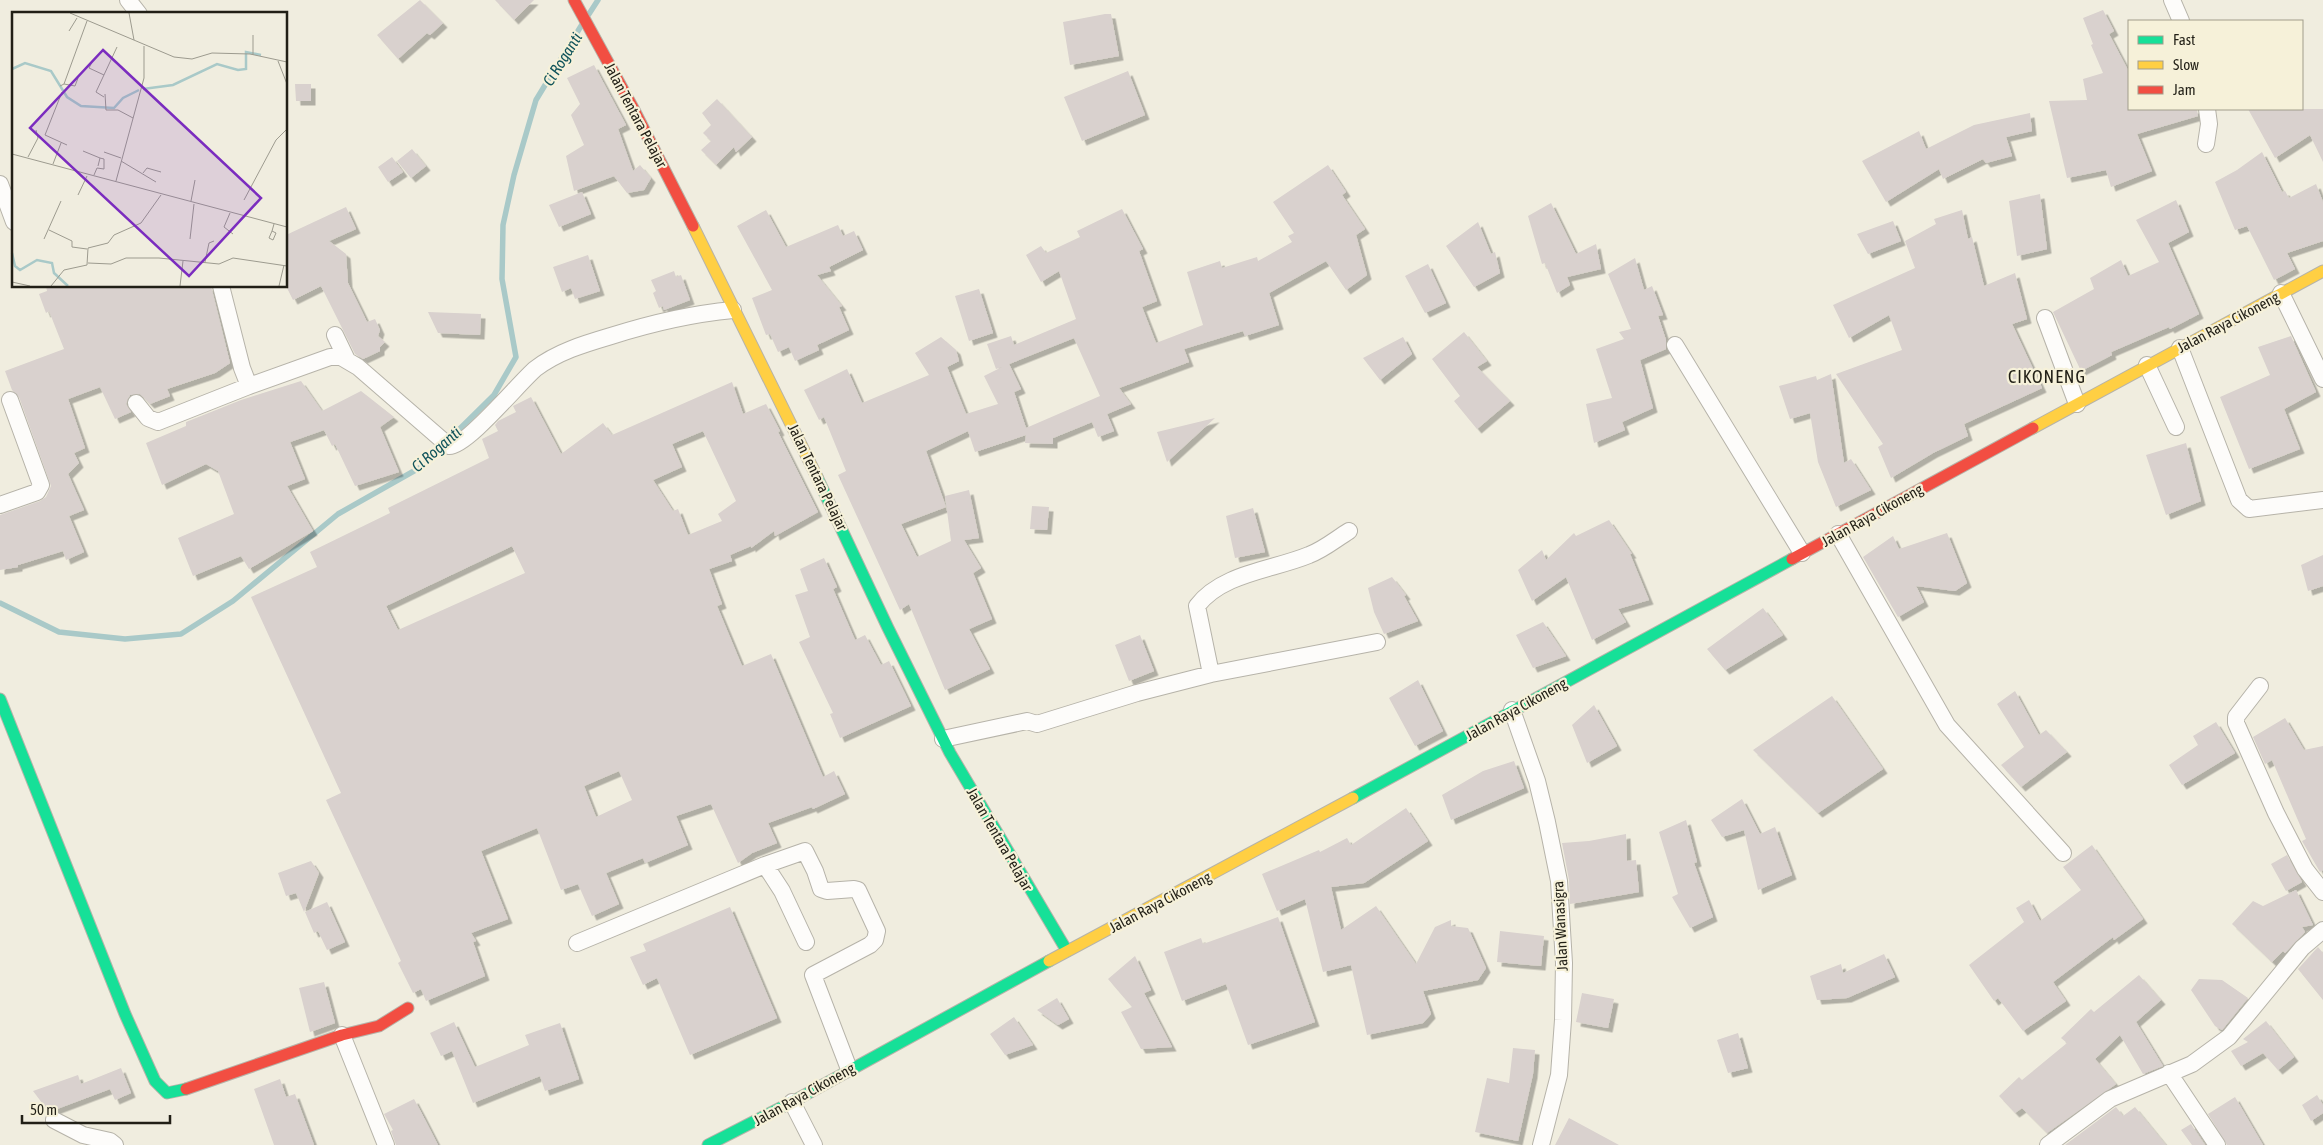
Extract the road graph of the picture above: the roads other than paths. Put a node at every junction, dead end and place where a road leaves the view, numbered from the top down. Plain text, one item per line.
1 (128, 0) edge
2 (2172, 0) edge
3 (575, 3) edge
4 (137, 12) edge
5 (2181, 20) edge
6 (2207, 110) edge
7 (2206, 144) dead end
8 (0, 184) edge
9 (12, 217) edge
10 (2323, 271) edge
11 (222, 288) edge
12 (2281, 293) junction
13 (733, 310) junction
14 (2045, 318) dead end
15 (335, 335) dead end
16 (1675, 345) dead end
17 (2180, 348) junction
18 (346, 360) junction
19 (2147, 366) junction
20 (2323, 379) edge
21 (249, 386) junction
22 (10, 400) dead end
23 (136, 403) dead end
24 (2077, 404) junction
25 (2176, 428) dead end
26 (2323, 500) edge
27 (0, 505) edge
28 (1349, 531) dead end
29 (1838, 534) junction
30 (1802, 553) junction
31 (1377, 642) dead end
32 (1211, 674) junction
33 (2260, 686) dead end
34 (0, 699) edge
35 (1512, 710) junction
36 (943, 739) junction
37 (2063, 853) dead end
38 (765, 864) junction
39 (2323, 892) edge
40 (2323, 930) edge
41 (806, 942) dead end
42 (577, 943) dead end
43 (1068, 951) junction
44 (408, 1008) dead end
45 (342, 1035) junction
46 (849, 1069) junction
47 (2169, 1073) junction
48 (792, 1102) junction
49 (54, 1120) dead end
50 (115, 1145) edge
51 (386, 1145) edge
52 (708, 1145) edge
53 (814, 1145) edge
54 (1541, 1145) edge
55 (2048, 1145) edge
56 (2217, 1145) edge

1 - 4 street
2 - 5 street
3 - 13 main road, Jalan Tentara Pelajar
6 - 7 street
8 - 9 street
10 - 12 main road, Jalan Raya Cikoneng
11 - 21 street
12 - 17 main road, Jalan Raya Cikoneng
12 - 20 street
13 - 18 street
13 - 36 main road, Jalan Tentara Pelajar
14 - 24 street
15 - 18 street
16 - 30 street
17 - 19 main road, Jalan Raya Cikoneng
17 - 26 street
18 - 21 street
19 - 24 main road, Jalan Raya Cikoneng
19 - 25 street
21 - 23 street
22 - 27 street
24 - 29 main road, Jalan Raya Cikoneng
28 - 32 street
29 - 30 main road, Jalan Raya Cikoneng
29 - 37 street
30 - 35 main road, Jalan Raya Cikoneng
31 - 32 street
32 - 36 street
33 - 39 street
34 - 45 main road
35 - 43 main road, Jalan Raya Cikoneng
35 - 54 street, Jalan Wanasigra
36 - 43 main road, Jalan Tentara Pelajar
38 - 41 street
38 - 42 street
38 - 46 street
40 - 47 street
43 - 46 main road, Jalan Raya Cikoneng
44 - 45 main road
45 - 51 street
46 - 48 main road, Jalan Raya Cikoneng
47 - 55 street
47 - 56 street
48 - 52 main road, Jalan Raya Cikoneng
48 - 53 street
49 - 50 street

